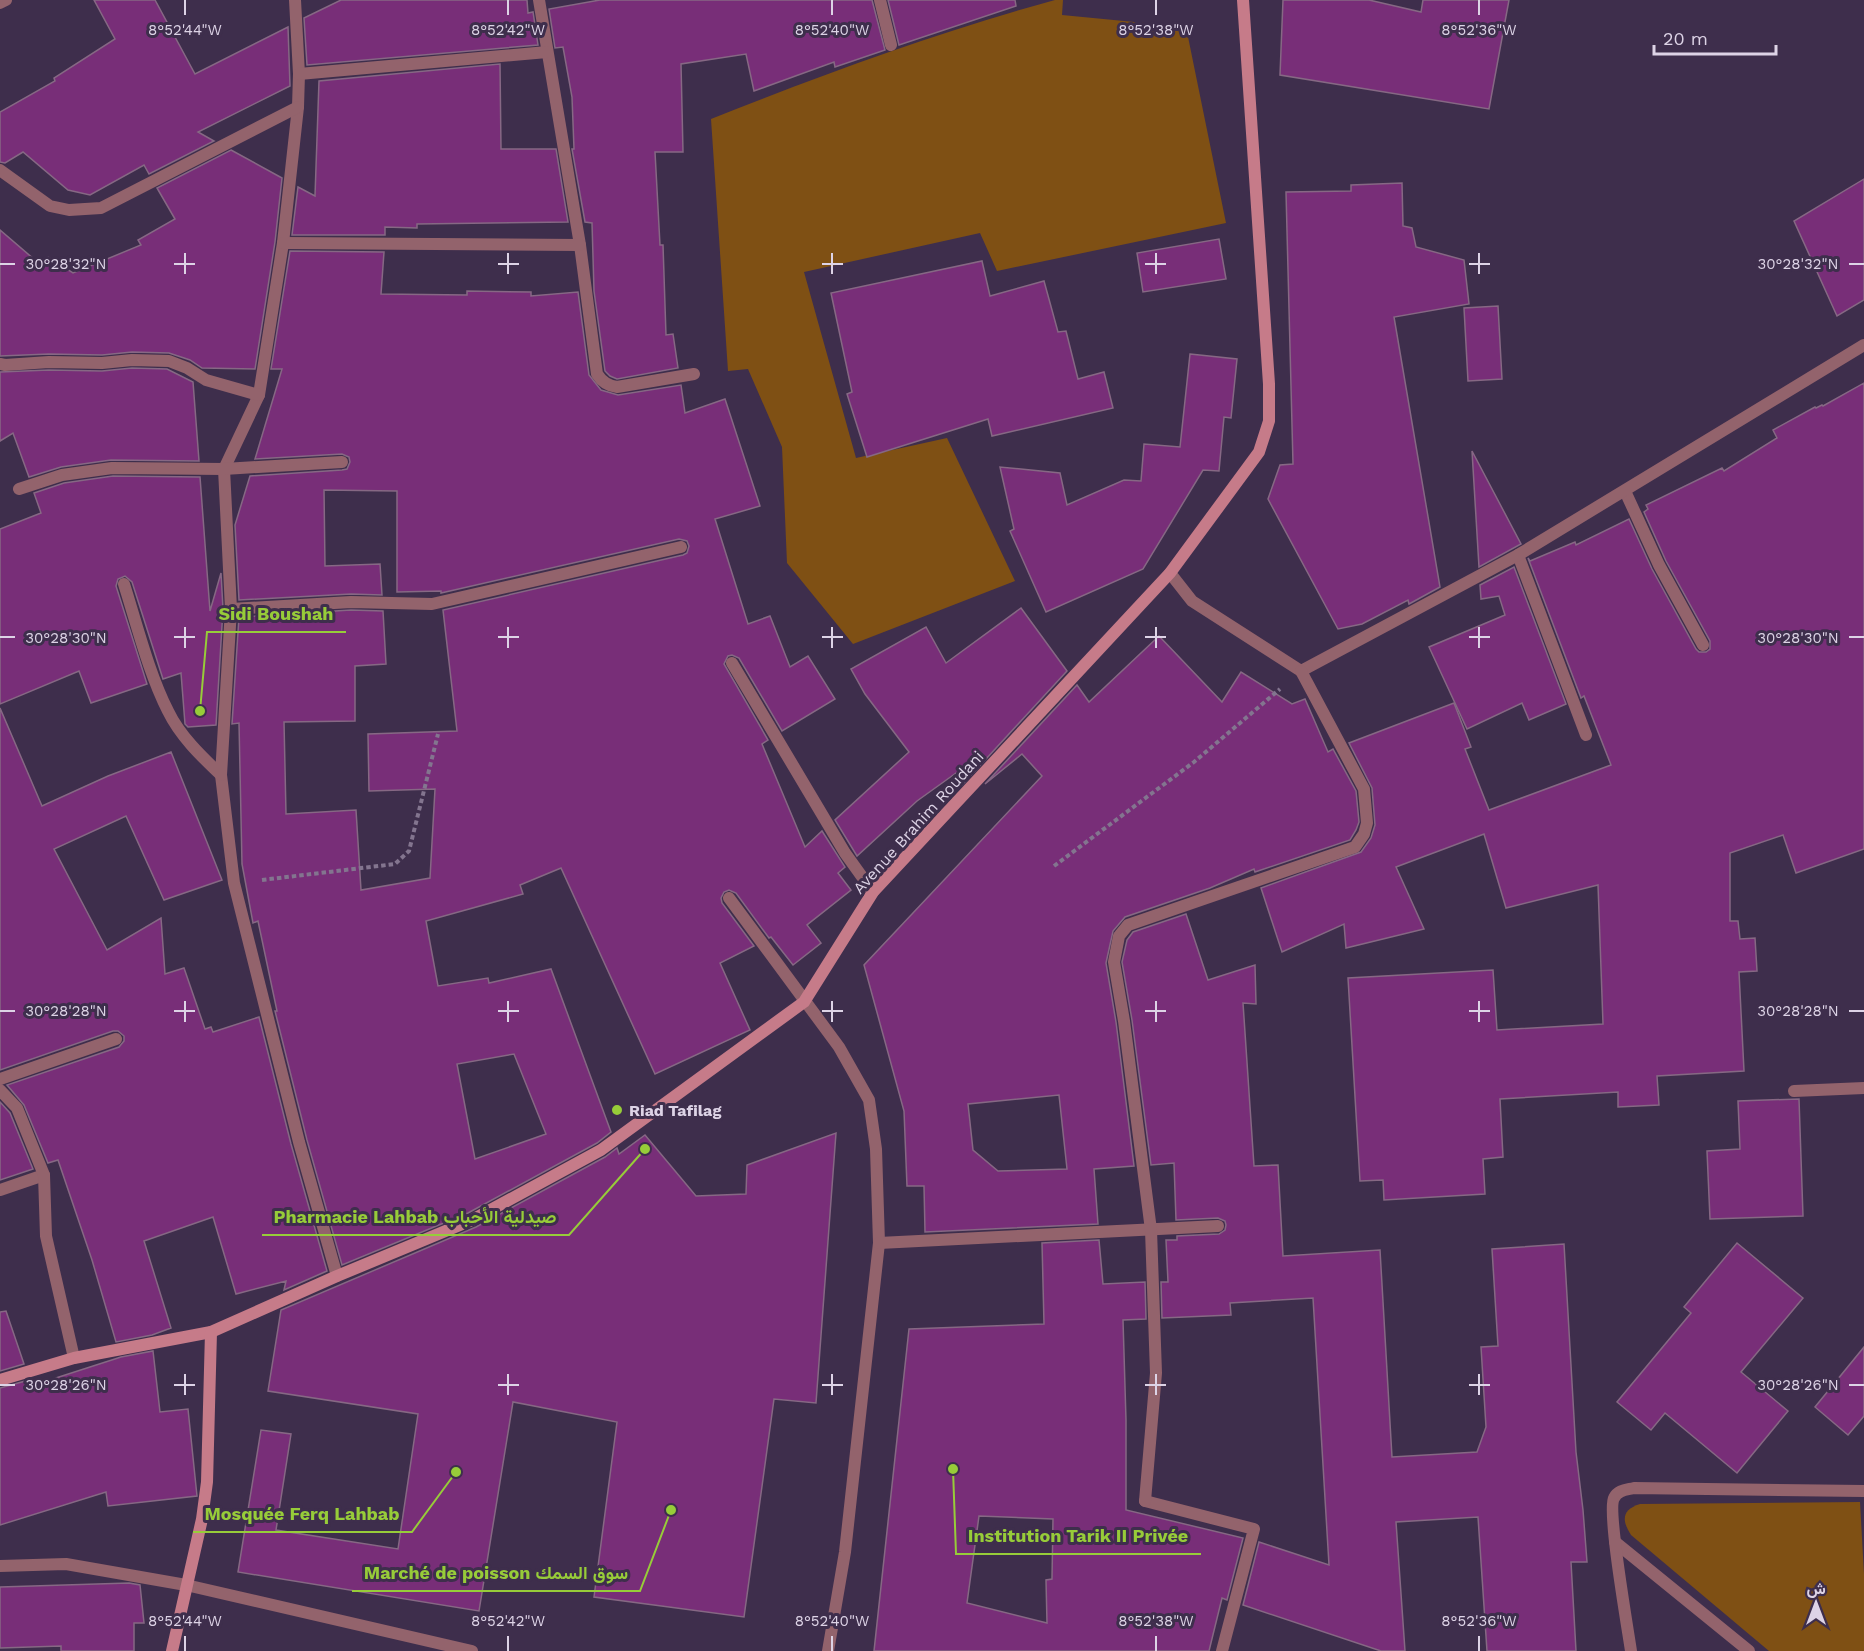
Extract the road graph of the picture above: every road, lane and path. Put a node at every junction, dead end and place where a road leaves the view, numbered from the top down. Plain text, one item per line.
1 (6, 0) edge
2 (295, 0) edge
3 (539, 0) edge
4 (880, 0) edge
5 (1243, 0) edge
6 (0, 3) edge
7 (891, 45) dead end
8 (547, 52) junction
9 (299, 74) junction
10 (298, 107) junction
11 (0, 170) edge
12 (282, 243) junction
13 (580, 245) junction
14 (1863, 349) edge
15 (0, 363) edge
16 (694, 374) dead end
17 (259, 395) junction
18 (342, 462) dead end
19 (224, 469) junction
20 (19, 489) dead end
21 (1625, 491) junction
22 (681, 547) dead end
23 (1518, 555) junction
24 (1170, 573) junction
25 (124, 584) dead end
26 (231, 609) junction
27 (1703, 645) dead end
28 (732, 663) dead end
29 (1301, 671) junction
30 (438, 734) dead end
31 (1586, 735) dead end
32 (221, 775) junction
33 (1054, 866) dead end
34 (234, 883) junction
35 (873, 892) junction
36 (729, 898) dead end
37 (804, 1002) junction
38 (116, 1039) dead end
39 (0, 1079) edge
40 (1864, 1088) edge
41 (0, 1090) edge
42 (1794, 1091) dead end
43 (44, 1175) junction
44 (0, 1190) edge
45 (1218, 1226) dead end
46 (1150, 1230) junction
47 (879, 1243) junction
48 (337, 1276) junction
49 (212, 1332) junction
50 (74, 1358) junction
51 (0, 1380) edge
52 (1864, 1491) edge
53 (1616, 1542) junction
54 (0, 1566) edge
55 (186, 1585) junction
56 (172, 1651) edge
57 (472, 1651) edge
58 (828, 1651) edge
59 (1222, 1651) edge
60 (1631, 1651) edge
61 (1749, 1651) edge

1 - 6 street
2 - 9 street
3 - 8 street
4 - 7 street
5 - 24 street, Avenue Brahim Roudani
8 - 9 street
8 - 13 street
9 - 10 street
10 - 11 street
10 - 12 street
12 - 13 street
12 - 17 street
13 - 16 street
14 - 21 street
15 - 17 street
17 - 19 street
18 - 19 street
19 - 20 street
19 - 26 street
21 - 23 street
21 - 27 street
22 - 26 street
23 - 29 street
23 - 31 street
24 - 29 street
24 - 35 street, Avenue Brahim Roudani
25 - 32 street
26 - 32 street
28 - 35 street
29 - 33 path
29 - 46 street
30 - 34 path
32 - 34 street
34 - 48 street
35 - 37 street, Avenue Brahim Roudani
36 - 37 street
37 - 47 street
37 - 48 street, Avenue Brahim Roudani
38 - 39 street
40 - 42 street
41 - 43 street
43 - 44 street
43 - 50 street
45 - 46 street
46 - 47 street
46 - 59 street
47 - 58 street
48 - 49 street, Avenue Brahim Roudani
49 - 50 street, Avenue Brahim Roudani
49 - 55 street
50 - 51 street, Avenue Brahim Roudani
52 - 53 street
53 - 60 street
53 - 61 street
54 - 55 street
55 - 56 street
55 - 57 street

